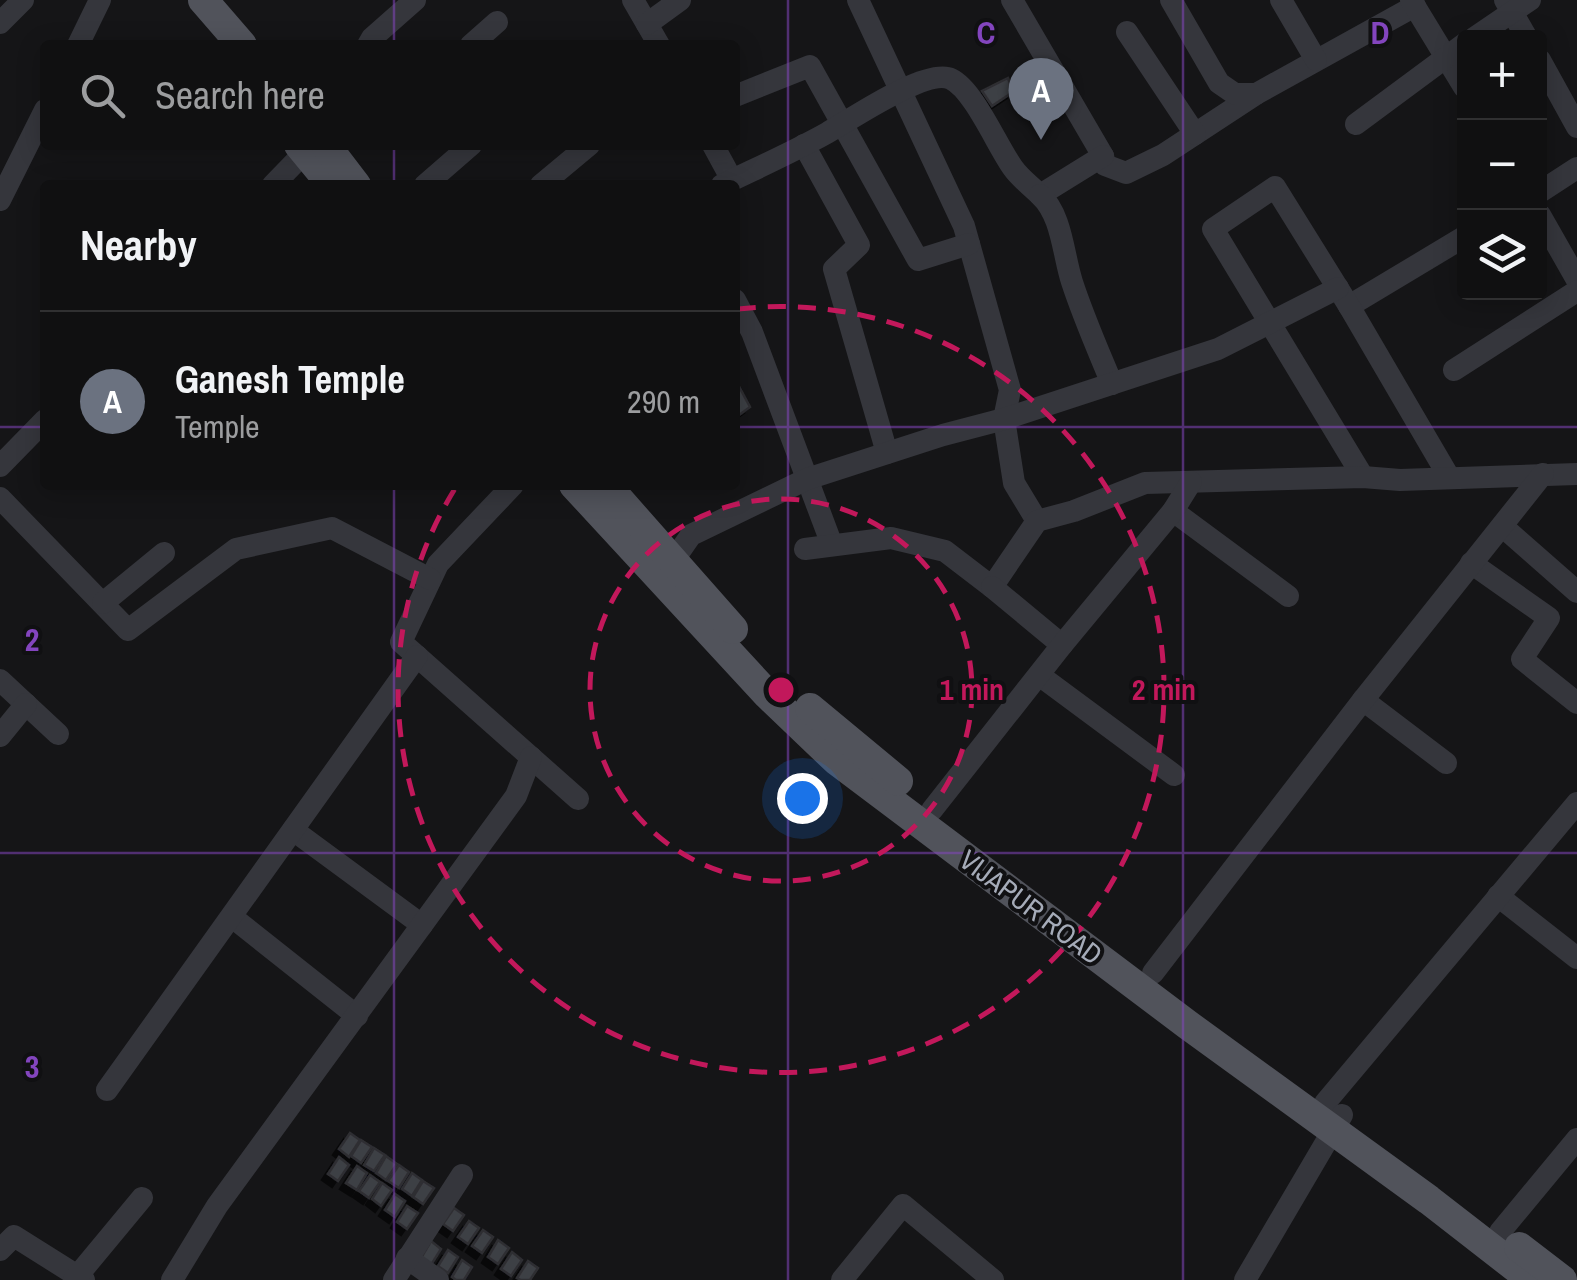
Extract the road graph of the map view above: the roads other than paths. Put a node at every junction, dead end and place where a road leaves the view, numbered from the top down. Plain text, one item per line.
1 (23, 0) edge
2 (100, 0) edge
3 (178, 0) edge
4 (202, 0) edge
5 (415, 0) edge
6 (633, 0) edge
7 (680, 0) edge
8 (858, 0) edge
9 (1012, 0) edge
10 (1172, 0) edge
11 (1281, 0) edge
12 (1413, 3) edge
13 (1516, 4) edge
14 (497, 22) dead end
15 (0, 24) edge
16 (647, 24) junction
17 (1484, 30) edge
18 (1524, 30) edge
19 (1128, 32) dead end
20 (80, 40) edge
21 (212, 40) edge
22 (238, 40) edge
23 (371, 40) edge
24 (477, 40) edge
25 (657, 40) edge
26 (1455, 50) edge
27 (1316, 60) junction
28 (1547, 73) edge
29 (901, 92) junction
30 (740, 94) edge
31 (1256, 94) junction
32 (40, 120) edge
33 (842, 124) junction
34 (1356, 124) dead end
35 (1577, 127) edge
36 (1195, 134) junction
37 (804, 144) junction
38 (308, 150) edge
39 (313, 150) edge
40 (315, 150) edge
41 (464, 150) edge
42 (583, 150) edge
43 (715, 150) edge
44 (1103, 156) junction
45 (1577, 168) edge
46 (278, 180) edge
47 (329, 180) edge
48 (350, 180) edge
49 (431, 180) edge
50 (547, 180) edge
51 (726, 180) edge
52 (733, 180) edge
53 (1547, 187) edge
54 (1040, 195) junction
55 (0, 200) edge
56 (1547, 227) edge
57 (1457, 240) edge
58 (968, 244) junction
59 (1577, 280) edge
60 (1577, 291) edge
61 (1343, 297) junction
62 (740, 309) edge
63 (1271, 324) junction
64 (1454, 370) dead end
65 (1112, 384) junction
66 (1004, 419) junction
67 (40, 425) edge
68 (887, 454) junction
69 (0, 466) edge
70 (1543, 474) junction
71 (1577, 474) edge
72 (1363, 477) junction
73 (1449, 478) junction
74 (807, 479) junction
75 (1190, 482) junction
76 (509, 490) edge
77 (578, 490) edge
78 (610, 490) edge
79 (0, 498) edge
80 (1173, 511) junction
81 (1037, 521) junction
82 (1502, 526) junction
83 (832, 546) junction
84 (805, 549) dead end
85 (164, 553) dead end
86 (673, 561) junction
87 (1471, 563) junction
88 (430, 579) junction
89 (992, 586) junction
90 (1577, 592) edge
91 (1288, 596) dead end
92 (103, 604) junction
93 (1062, 644) junction
94 (417, 656) junction
95 (1039, 675) junction
96 (0, 680) edge
97 (1364, 700) junction
98 (1577, 703) edge
99 (26, 704) junction
100 (58, 734) dead end
101 (0, 736) edge
102 (531, 757) junction
103 (1446, 763) dead end
104 (1174, 775) dead end
105 (578, 799) dead end
106 (1577, 803) edge
107 (932, 810) junction
108 (293, 830) junction
109 (1498, 896) junction
110 (232, 917) junction
111 (422, 925) junction
112 (1577, 958) edge
113 (1153, 973) junction
114 (357, 1015) junction
115 (107, 1090) dead end
116 (1333, 1116) junction
117 (1577, 1139) edge
118 (462, 1175) dead end
119 (142, 1198) dead end
120 (1500, 1232) junction
121 (0, 1250) edge
122 (408, 1258) junction
123 (78, 1279) edge
124 (172, 1280) edge
125 (394, 1280) edge
126 (438, 1280) edge
127 (842, 1280) edge
128 (993, 1280) edge
129 (1246, 1280) edge
130 (1532, 1280) edge
131 (1562, 1280) edge

1 - 15 street
2 - 20 street
3 - 21 main road
4 - 22 main road
5 - 23 street
6 - 16 street
7 - 16 street
8 - 29 street
9 - 44 street
10 - 31 street
11 - 27 street
12 - 26 street
12 - 27 street
13 - 17 street
13 - 18 street
14 - 24 street
16 - 25 street
19 - 36 street
26 - 34 street
27 - 31 street
28 - 35 street
29 - 33 street
29 - 54 street
29 - 58 street
30 - 33 street
31 - 36 street
32 - 55 street
33 - 37 street
33 - 58 street
36 - 44 street
37 - 52 street
37 - 68 street
38 - 46 street
39 - 47 main road
40 - 48 main road
41 - 49 street
42 - 50 street
43 - 51 street
44 - 54 street
45 - 53 street
54 - 65 street
56 - 59 street
57 - 61 street
58 - 66 street
60 - 64 street
61 - 63 street
61 - 63 street
61 - 73 street
62 - 74 street
63 - 65 street
63 - 72 street
65 - 66 street
66 - 68 street
66 - 81 street
67 - 69 street
68 - 74 street
70 - 71 street
70 - 73 street
70 - 82 street
72 - 73 street
72 - 75 street
74 - 83 street
74 - 86 street
75 - 80 street
75 - 81 street
76 - 88 street
77 - 116 main road, VIJAPUR ROAD
78 - 86 main road, VIJAPUR ROAD
79 - 92 street
80 - 91 street
80 - 93 street
81 - 89 street
82 - 87 street
82 - 90 street
83 - 84 street
83 - 89 street
85 - 92 street
86 - 107 main road, VIJAPUR ROAD
87 - 97 street
87 - 98 street
88 - 92 street
88 - 94 street
89 - 93 street
93 - 95 street
94 - 102 street
94 - 108 street
95 - 104 street
95 - 107 street
96 - 99 street
97 - 103 street
97 - 113 street
99 - 100 street
99 - 101 street
102 - 105 street
102 - 111 street
106 - 109 street
107 - 113 main road, VIJAPUR ROAD
108 - 110 street
108 - 111 street
109 - 112 street
109 - 116 street
110 - 114 street
110 - 115 street
111 - 114 street
113 - 116 main road, VIJAPUR ROAD
114 - 124 street
116 - 120 main road, VIJAPUR ROAD
116 - 129 street
116 - 130 main road, VIJAPUR ROAD
117 - 120 street
118 - 122 street
119 - 123 street
120 - 131 main road, VIJAPUR ROAD
121 - 123 street
122 - 125 street
122 - 126 street
127 - 128 street

